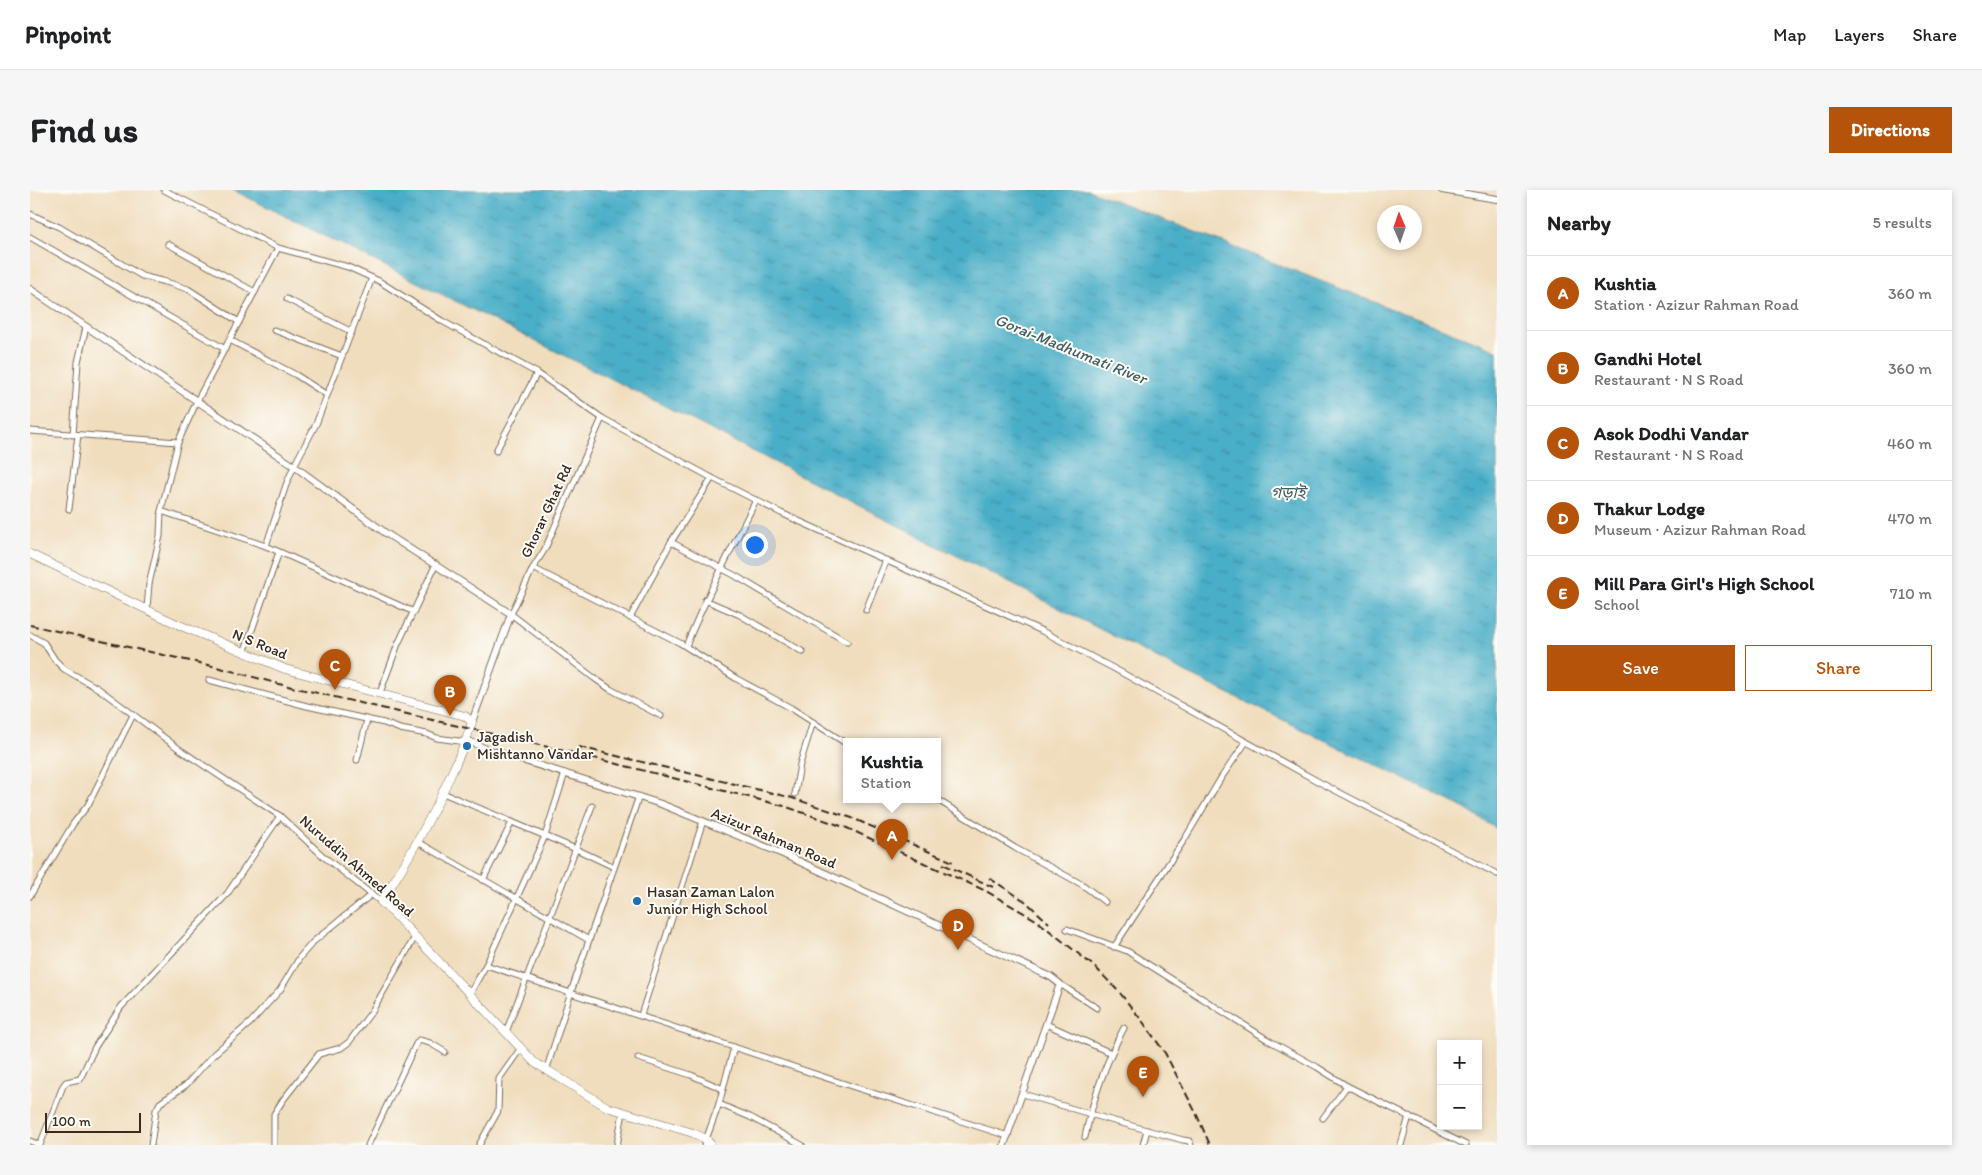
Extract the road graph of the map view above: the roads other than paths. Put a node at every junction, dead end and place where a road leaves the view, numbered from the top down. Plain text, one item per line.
1 (164, 190) edge
2 (1442, 190) edge
3 (1497, 199) edge
4 (30, 214) edge
5 (30, 237) edge
6 (168, 244) dead end
7 (278, 248) junction
8 (372, 278) junction
9 (30, 289) edge
10 (255, 292) junction
11 (287, 299) dead end
12 (239, 322) junction
13 (86, 327) junction
14 (274, 330) dead end
15 (352, 332) junction
16 (230, 340) junction
17 (225, 349) junction
18 (342, 356) junction
19 (537, 373) junction
20 (327, 395) junction
21 (197, 401) junction
22 (602, 418) junction
23 (30, 431) edge
24 (76, 435) junction
25 (178, 442) junction
26 (496, 451) dead end
27 (294, 466) junction
28 (712, 478) junction
29 (756, 500) junction
30 (69, 510) dead end
31 (161, 511) junction
32 (671, 542) junction
33 (266, 546) junction
34 (279, 552) junction
35 (30, 554) edge
36 (886, 560) junction
37 (436, 564) junction
38 (533, 568) junction
39 (722, 569) junction
40 (705, 600) junction
41 (147, 609) junction
42 (866, 610) dead end
43 (414, 612) junction
44 (511, 614) junction
45 (630, 618) junction
46 (30, 635) edge
47 (847, 642) dead end
48 (686, 646) junction
49 (803, 652) dead end
50 (244, 653) junction
51 (209, 680) dead end
52 (380, 693) junction
53 (133, 715) junction
54 (662, 716) dead end
55 (367, 720) junction
56 (472, 722) junction
57 (813, 722) junction
58 (467, 741) junction
59 (843, 741) edge
60 (1246, 742) junction
61 (357, 760) dead end
62 (565, 773) junction
63 (443, 793) junction
64 (795, 794) dead end
65 (639, 796) junction
66 (941, 802) edge
67 (592, 806) dead end
68 (280, 816) junction
69 (703, 821) junction
70 (512, 822) junction
71 (545, 836) junction
72 (418, 842) junction
73 (576, 849) junction
74 (614, 867) junction
75 (1497, 874) edge
76 (483, 880) junction
77 (372, 894) junction
78 (30, 896) edge
79 (516, 899) junction
80 (380, 902) junction
81 (1105, 902) dead end
82 (549, 918) junction
83 (1067, 929) dead end
84 (415, 938) junction
85 (589, 940) junction
86 (1114, 947) junction
87 (486, 965) junction
88 (526, 978) junction
89 (1060, 984) junction
90 (571, 992) junction
91 (470, 994) junction
92 (1097, 1008) dead end
93 (641, 1015) junction
94 (1046, 1024) junction
95 (1124, 1028) dead end
96 (506, 1032) junction
97 (734, 1047) junction
98 (521, 1048) junction
99 (445, 1052) dead end
100 (1111, 1053) junction
101 (638, 1058) dead end
102 (546, 1070) junction
103 (1347, 1086) junction
104 (723, 1089) junction
105 (1022, 1094) junction
106 (719, 1104) junction
107 (623, 1112) junction
108 (1090, 1114) junction
109 (1409, 1116) junction
110 (1322, 1118) dead end
111 (1147, 1130) junction
112 (1008, 1136) junction
113 (1085, 1137) dead end
114 (30, 1141) edge
115 (707, 1143) edge
116 (40, 1145) edge
117 (151, 1145) edge
118 (274, 1145) edge
119 (368, 1145) edge
120 (479, 1145) edge
121 (617, 1145) edge
122 (802, 1145) edge
123 (1004, 1145) edge
124 (1144, 1145) edge
125 (1191, 1145) edge
126 (1400, 1145) edge
127 (1466, 1145) edge

1 - 7 street
2 - 3 street
4 - 12 street
5 - 17 street
6 - 10 street
7 - 8 street
7 - 10 street
8 - 15 street
8 - 19 street
9 - 13 street
10 - 12 street
11 - 15 street
12 - 16 street
13 - 21 street
13 - 24 street
14 - 18 street
15 - 18 street
16 - 17 street
16 - 20 street
17 - 21 street
18 - 20 street
19 - 22 street
19 - 26 street
20 - 27 street
21 - 25 street
21 - 27 street
22 - 28 street
22 - 38 street, Ghorar Ghat Rd
23 - 24 street
24 - 25 street
24 - 30 street
25 - 31 street
27 - 33 street
27 - 37 street
28 - 29 street
28 - 32 street
29 - 36 street
29 - 39 street
31 - 33 street
31 - 41 street
32 - 39 street
32 - 45 street
33 - 34 street
34 - 43 street
34 - 50 street
35 - 41 main road, N S Road
36 - 42 street
36 - 60 street
37 - 43 street
37 - 44 street
38 - 44 street, Ghorar Ghat Rd
38 - 45 street
39 - 40 street
39 - 47 street
40 - 48 street
40 - 49 street
41 - 50 main road, N S Road
43 - 52 street
44 - 54 street
44 - 56 street
45 - 48 street
46 - 53 street, Nuruddin Ahmed Road
48 - 57 street
50 - 52 main road, N S Road
51 - 55 street
52 - 56 main road, N S Road
53 - 68 street, Nuruddin Ahmed Road
53 - 78 street
55 - 58 street
55 - 61 street
56 - 58 main road
57 - 59 street
57 - 64 street
58 - 62 street, Azizur Rahman Road
58 - 63 main road
60 - 75 street
60 - 86 street
62 - 65 street, Azizur Rahman Road
62 - 71 street
63 - 70 street
63 - 72 main road
65 - 69 street, Azizur Rahman Road
65 - 74 street
66 - 81 street
67 - 73 street
68 - 77 street, Nuruddin Ahmed Road
68 - 116 street
69 - 89 street, Azizur Rahman Road
69 - 93 street
70 - 71 street
70 - 76 street
71 - 73 street
71 - 79 street
72 - 76 street
72 - 80 main road
73 - 74 street
73 - 82 street
74 - 85 street
76 - 79 street
77 - 80 street, Nuruddin Ahmed Road
77 - 117 street
79 - 82 street
79 - 87 street
80 - 84 main road, Nuruddin Ahmed Road
82 - 85 street
82 - 88 street
83 - 86 street
84 - 91 main road, Nuruddin Ahmed Road
84 - 118 street
85 - 90 street
86 - 103 street
87 - 88 street
87 - 91 street
88 - 90 street
88 - 96 street
89 - 92 street
89 - 94 street
90 - 93 street
90 - 102 street
91 - 96 main road, Nuruddin Ahmed Road
93 - 97 street
94 - 100 street
94 - 105 street
95 - 100 street
96 - 98 main road, Nuruddin Ahmed Road
97 - 104 street
97 - 112 street
98 - 102 main road, Nuruddin Ahmed Road
98 - 120 street
99 - 119 street
100 - 108 street
101 - 104 street
102 - 107 main road, Nuruddin Ahmed Road
103 - 109 street
103 - 110 street
104 - 106 street
105 - 108 street
105 - 112 street
106 - 115 street
106 - 122 street
107 - 115 main road, Nuruddin Ahmed Road
107 - 121 street
108 - 111 street
108 - 113 street
109 - 126 street
109 - 127 street
111 - 124 street
111 - 125 street
112 - 123 street
114 - 116 street

